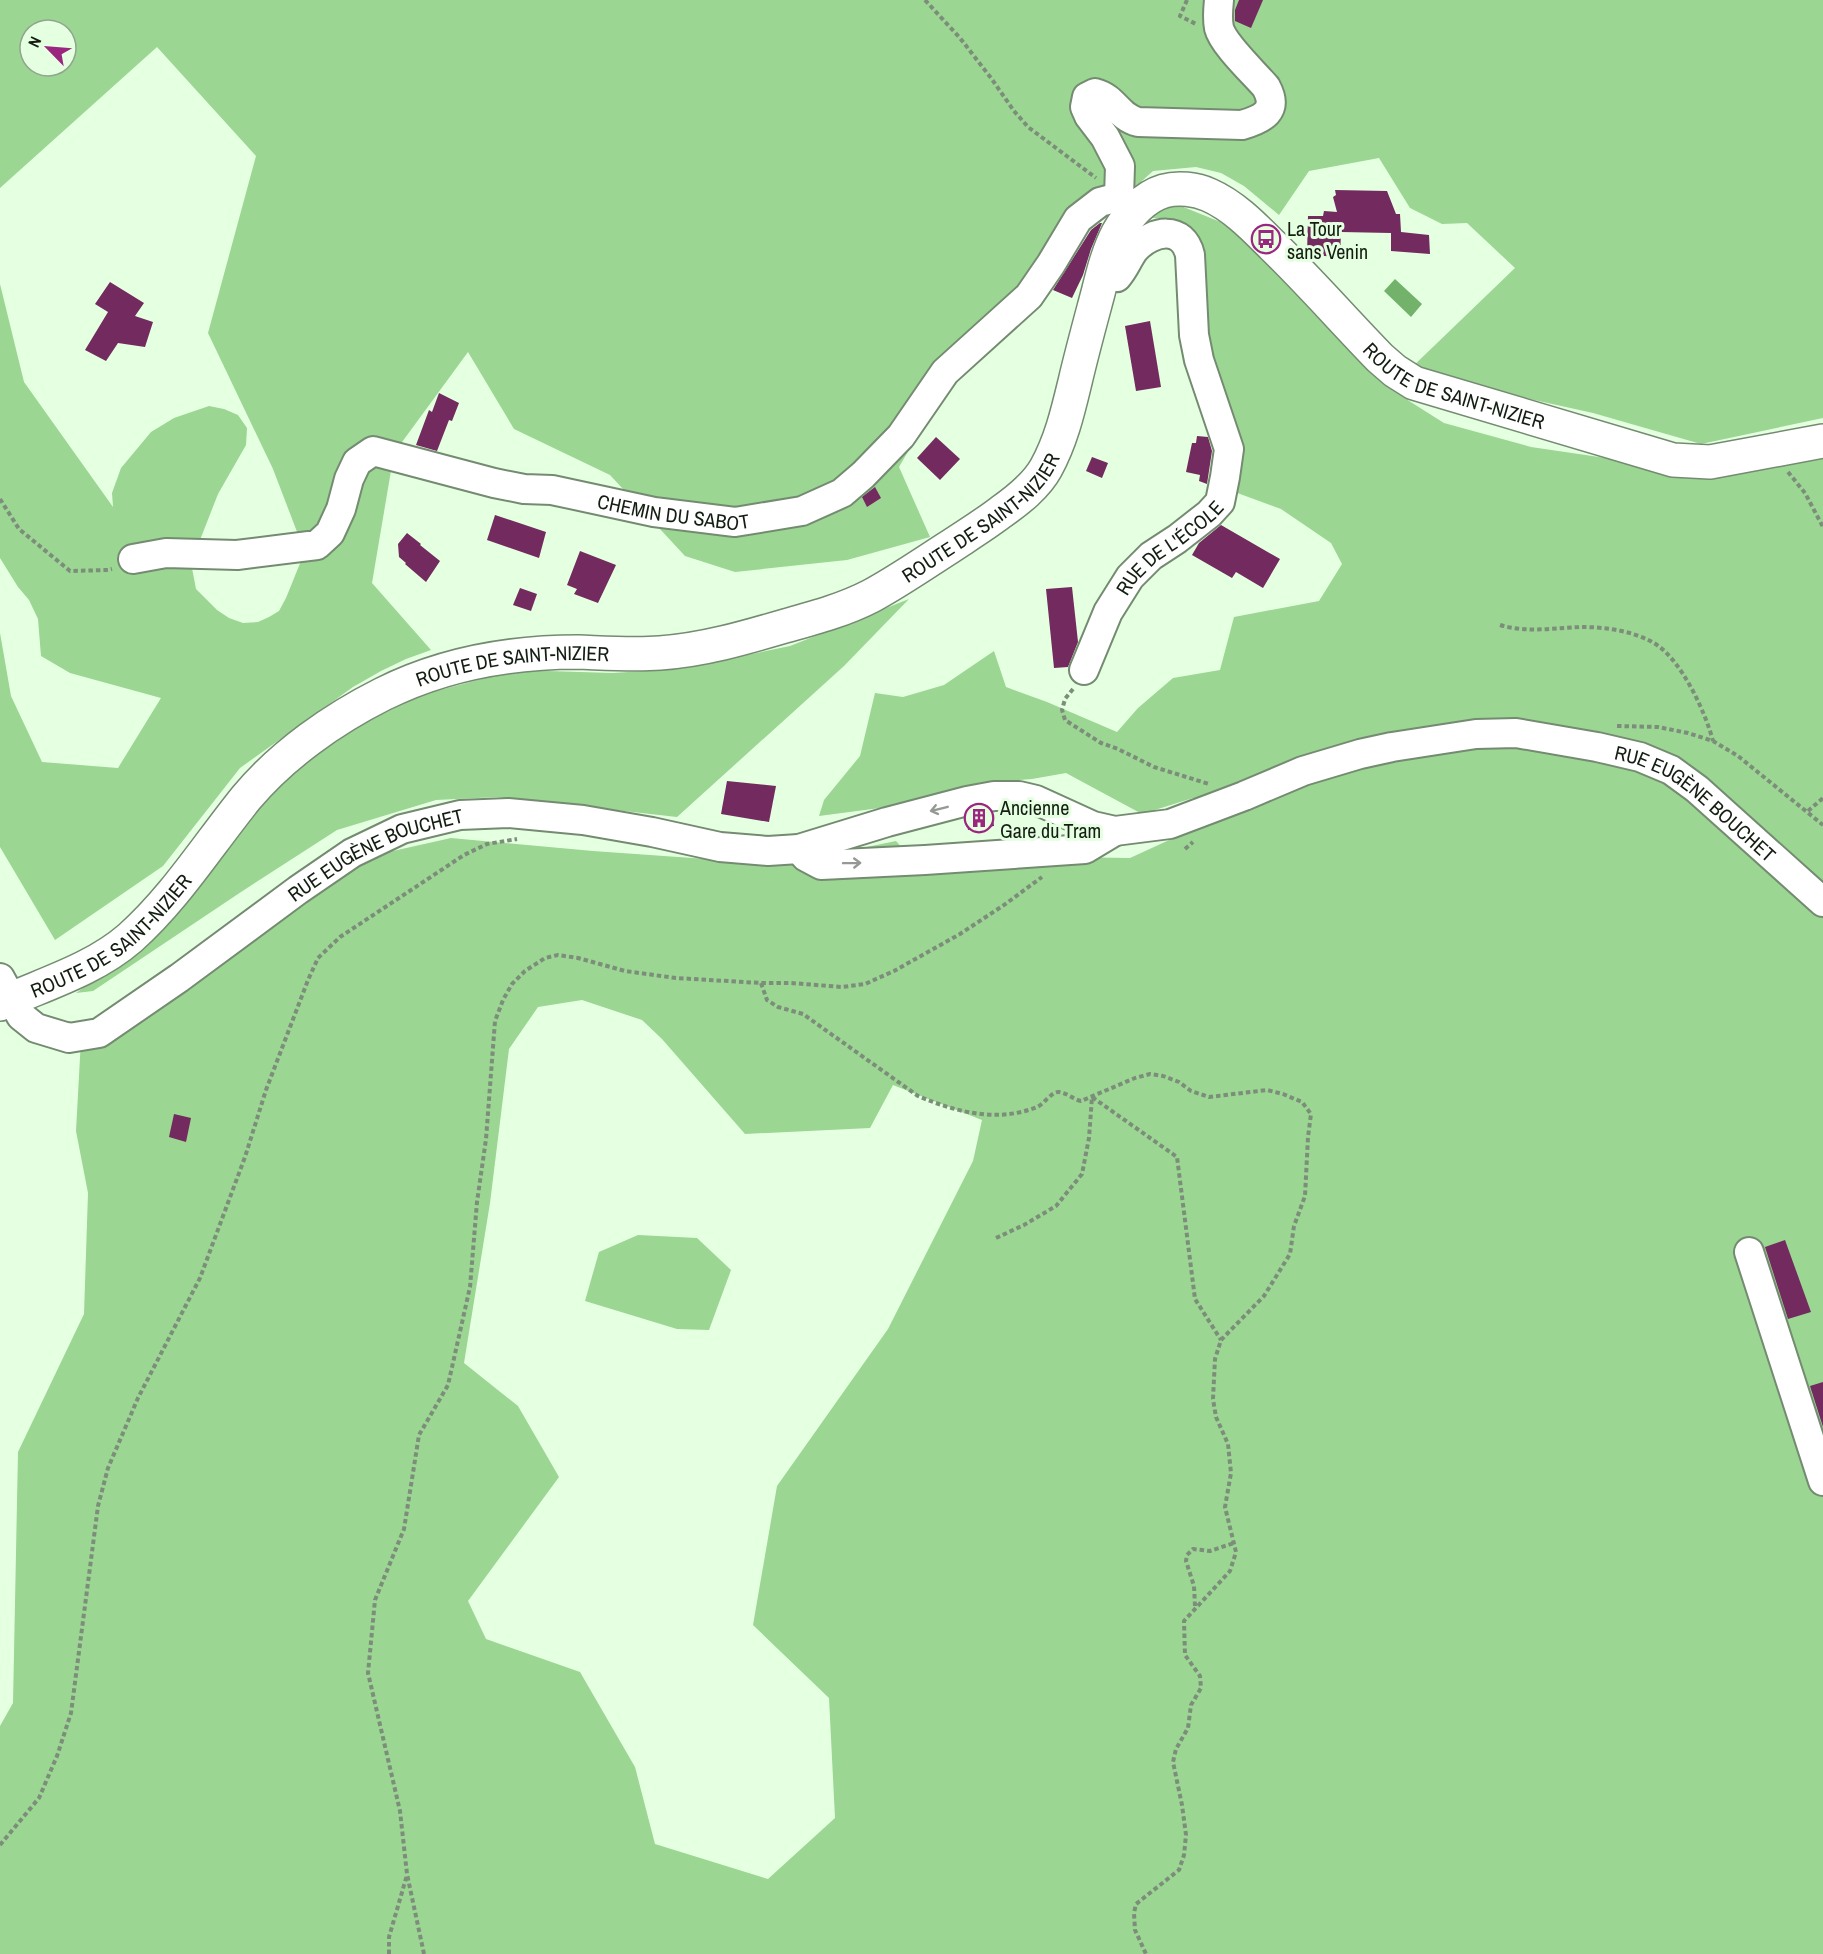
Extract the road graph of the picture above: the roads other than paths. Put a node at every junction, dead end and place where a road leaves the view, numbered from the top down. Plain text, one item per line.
1 (1219, 0) edge
2 (1127, 204) junction
3 (1103, 273) junction
4 (1823, 441) edge
5 (133, 559) road end
6 (1084, 670) road end
7 (1115, 831) junction
8 (799, 849) junction
9 (1823, 902) edge
10 (4, 994) edge
11 (1749, 1252) dead end
12 (1823, 1481) edge

1 - 2 street
2 - 3 main road, ROUTE DE SAINT-NIZIER
2 - 4 main road, ROUTE DE SAINT-NIZIER
2 - 5 street, CHEMIN DU SABOT
3 - 6 street, RUE DE L'ÉCOLE
3 - 10 main road, ROUTE DE SAINT-NIZIER
8 -> 7 street
7 -> 8 street, RUE EUGÈNE BOUCHET
7 - 9 street, RUE EUGÈNE BOUCHET
8 - 10 street, RUE EUGÈNE BOUCHET
11 - 12 street

